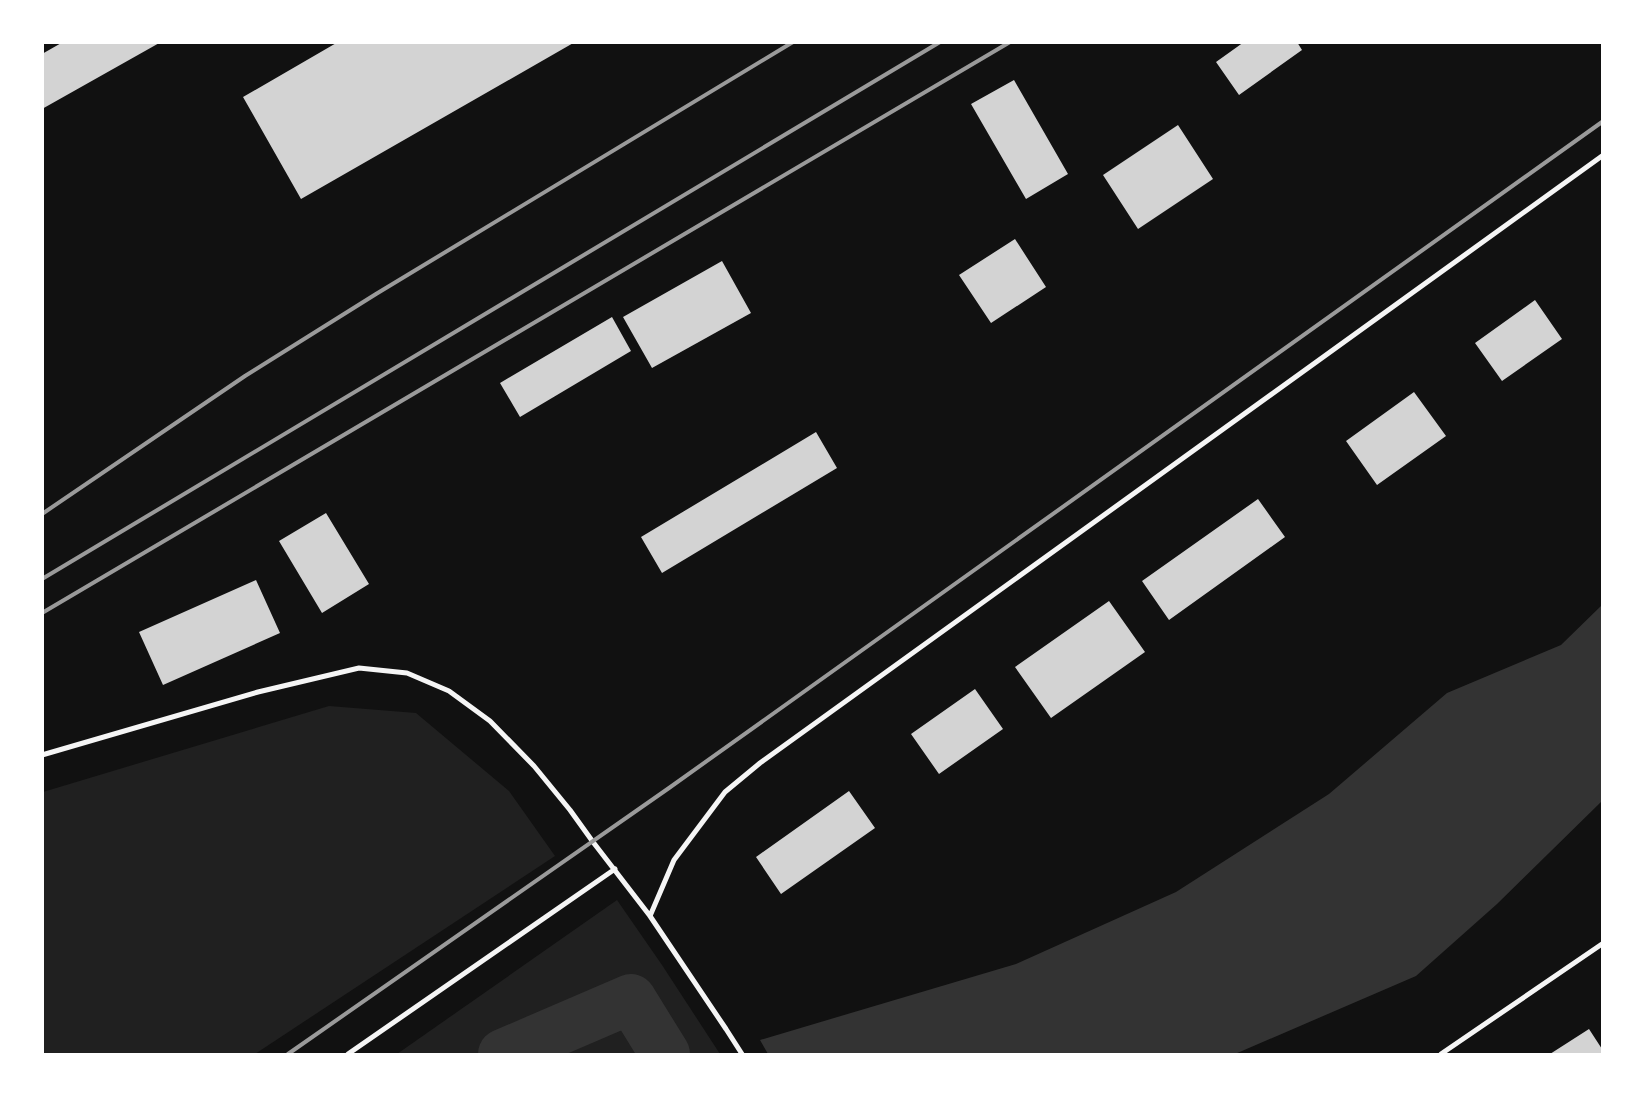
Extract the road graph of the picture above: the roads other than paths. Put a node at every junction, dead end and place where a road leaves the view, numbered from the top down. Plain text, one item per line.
1 (1602, 156) edge
2 (42, 755) edge
3 (615, 869) junction
4 (650, 916) junction
5 (1602, 944) edge
6 (348, 1054) edge
7 (742, 1054) edge
8 (1441, 1054) edge

1 - 4 street
2 - 3 street
3 - 4 street
3 - 6 street
4 - 7 street
5 - 8 street

